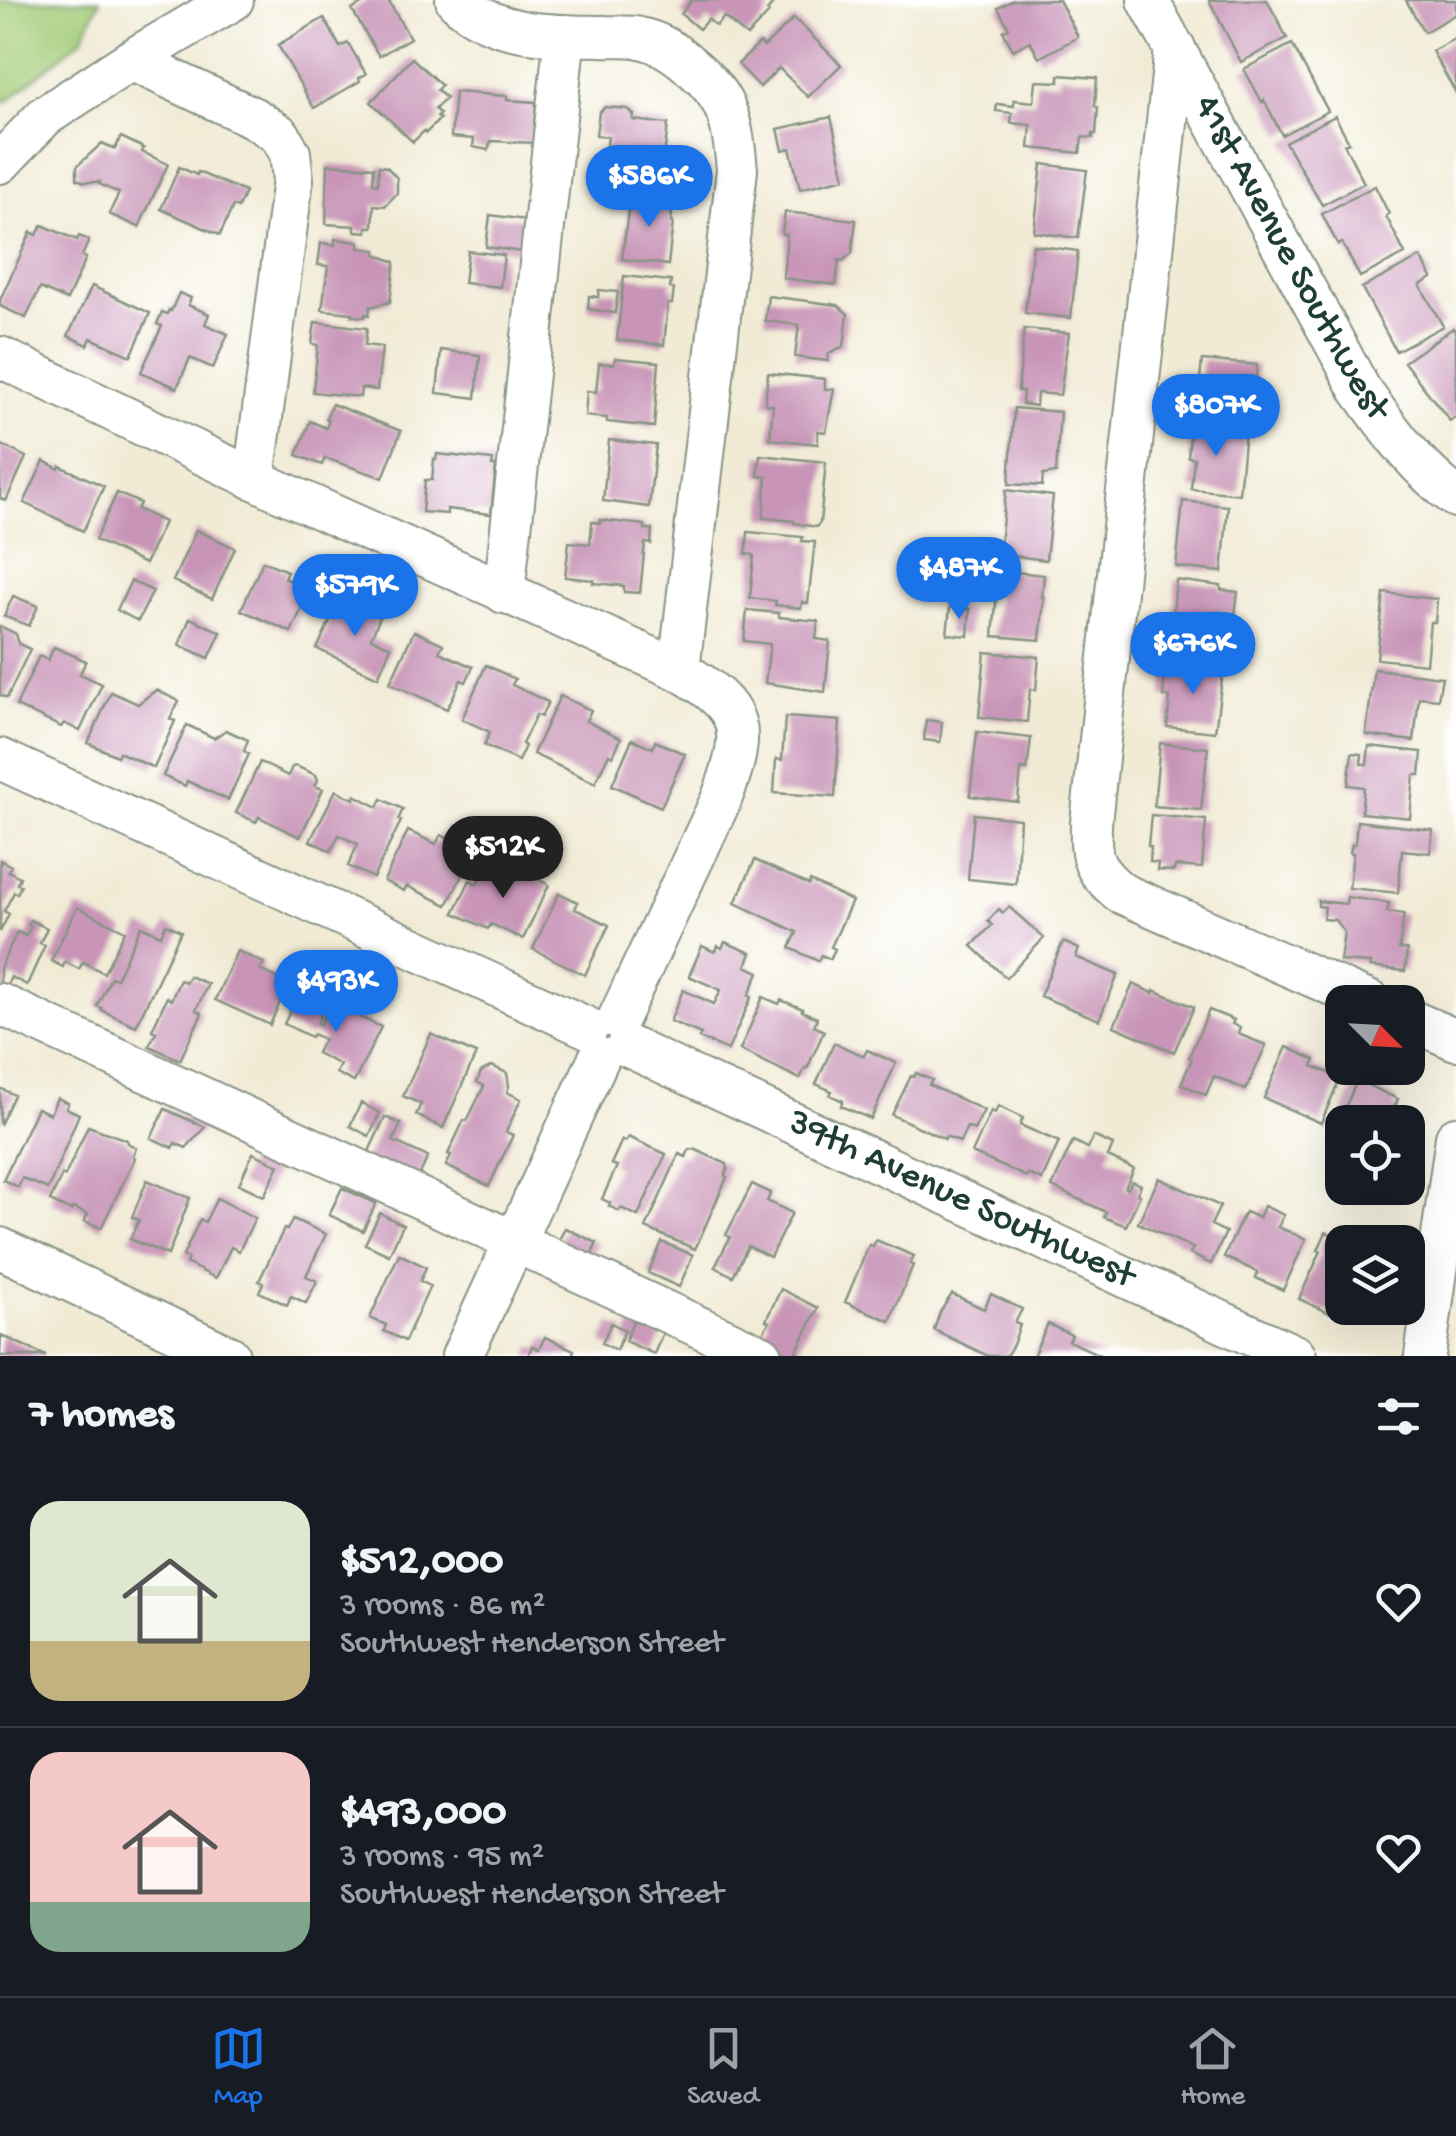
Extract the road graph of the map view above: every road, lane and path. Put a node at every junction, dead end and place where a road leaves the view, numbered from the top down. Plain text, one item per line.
1 (233, 0) edge
2 (456, 0) edge
3 (1148, 0) edge
4 (565, 36) junction
5 (1175, 48) junction
6 (130, 60) junction
7 (0, 163) edge
8 (0, 356) edge
9 (254, 478) junction
10 (1456, 497) edge
11 (504, 593) junction
12 (679, 670) junction
13 (0, 759) edge
14 (1332, 985) edge
15 (0, 1004) edge
16 (1425, 1026) edge
17 (608, 1038) junction
18 (1456, 1040) edge
19 (1456, 1137) edge
20 (513, 1242) junction
21 (0, 1248) edge
22 (229, 1356) edge
23 (462, 1356) edge
24 (762, 1356) edge
25 (1296, 1356) edge
26 (1425, 1356) edge

1 - 6 street
2 - 4 street
3 - 5 street, 41st Avenue Southwest
4 - 11 street
4 - 12 street
5 - 10 street, 41st Avenue Southwest
5 - 14 street
6 - 7 street
6 - 9 street
8 - 9 street
9 - 11 street
11 - 12 street
12 - 17 street
13 - 17 street, 39th Avenue Southwest
15 - 20 street
16 - 18 street
17 - 20 street
17 - 25 street, 39th Avenue Southwest
19 - 26 street
20 - 23 street
20 - 24 street
21 - 22 street

